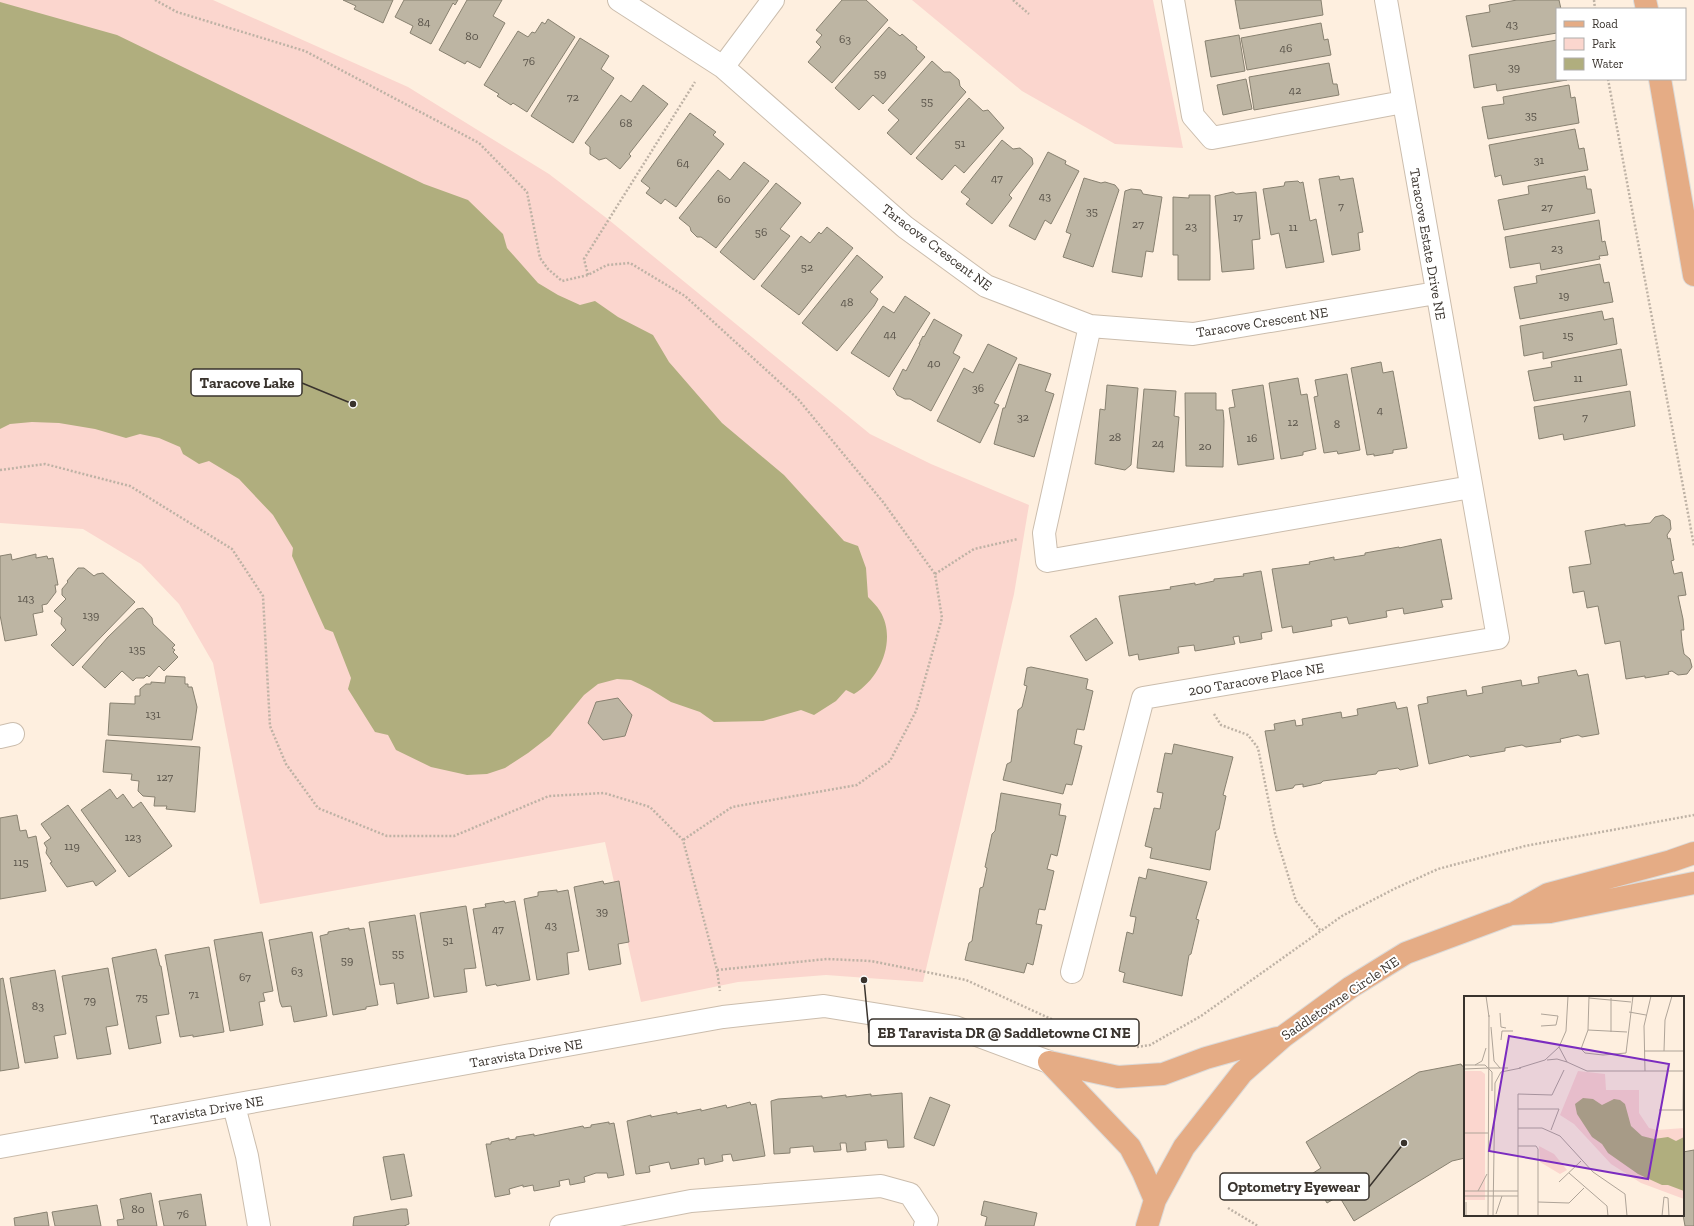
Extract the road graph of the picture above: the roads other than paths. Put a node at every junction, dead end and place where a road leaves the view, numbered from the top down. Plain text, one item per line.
1 (618, 0) edge
2 (773, 0) edge
3 (1173, 0) edge
4 (1386, 0) edge
5 (723, 66) junction
6 (1660, 80) edge
7 (1403, 102) junction
8 (1694, 275) edge
9 (1436, 293) junction
10 (1090, 326) junction
11 (1470, 487) junction
12 (1694, 853) edge
13 (1694, 883) edge
14 (1512, 914) junction
15 (1072, 972) dead end
16 (1284, 1036) junction
17 (1048, 1062) junction
18 (234, 1106) junction
19 (0, 1147) edge
20 (1155, 1200) junction
21 (259, 1226) edge
22 (561, 1226) edge
23 (926, 1226) edge
24 (1147, 1226) edge

1 - 5 street, Taracove Crescent NE
2 - 5 street
3 - 7 street
4 - 7 street, Taracove Estate Drive NE
5 - 10 street, Taracove Crescent NE
6 - 8 main road
7 - 9 street, Taracove Estate Drive NE
9 - 10 street, Taracove Crescent NE
9 - 11 street, Taracove Estate Drive NE
10 - 11 street
11 - 15 street, 200 Taracove Place NE
12 - 14 main road
13 - 14 main road, Saddletowne Circle NE
14 - 16 main road, Saddletowne Circle NE
16 - 17 main road
16 - 20 main road, Saddletowne Circle NE
17 - 18 street, Taravista Drive NE
17 - 20 main road
18 - 19 street, Taravista Drive NE
18 - 21 street
20 - 24 main road, Saddletowne Circle NE
22 - 23 street

